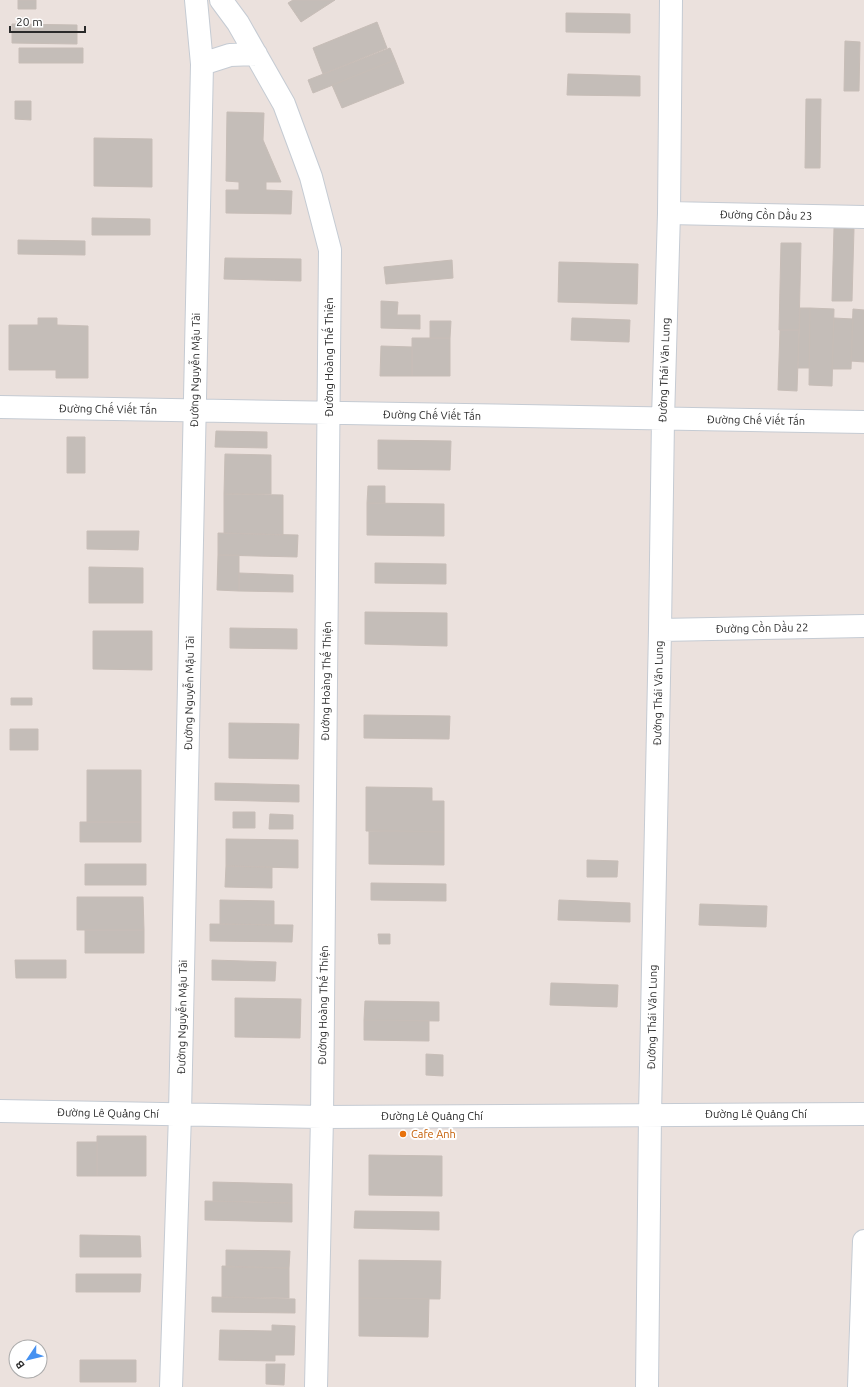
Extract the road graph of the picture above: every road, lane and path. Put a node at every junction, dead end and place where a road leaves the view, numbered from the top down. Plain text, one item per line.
1 (196, 0) edge
2 (221, 0) edge
3 (671, 0) edge
4 (256, 54) junction
5 (202, 64) junction
6 (669, 213) junction
7 (864, 217) edge
8 (0, 407) edge
9 (194, 411) junction
10 (329, 413) junction
11 (663, 419) junction
12 (864, 422) edge
13 (864, 626) edge
14 (660, 630) junction
15 (0, 1111) edge
16 (180, 1114) junction
17 (864, 1114) edge
18 (650, 1115) junction
19 (322, 1116) junction
20 (864, 1241) edge
21 (171, 1387) edge
22 (316, 1387) edge
23 (647, 1387) edge
24 (859, 1387) edge

1 - 5 street, Đường Nguyễn Mậu Tài
2 - 4 street, Đường Hoàng Thế Thiện
3 - 6 street, Đường Thái Văn Lung
4 - 5 street
4 - 10 street, Đường Hoàng Thế Thiện
5 - 9 street, Đường Nguyễn Mậu Tài
6 - 7 street, Đường Cồn Dầu 23
6 - 11 street, Đường Thái Văn Lung
8 - 9 street, Đường Chế Viết Tấn
9 - 10 street, Đường Chế Viết Tấn
9 - 16 street, Đường Nguyễn Mậu Tài
10 - 11 street, Đường Chế Viết Tấn
10 - 19 street, Đường Hoàng Thế Thiện
11 - 12 street, Đường Chế Viết Tấn
11 - 14 street, Đường Thái Văn Lung
13 - 14 street, Đường Cồn Dầu 22
14 - 18 street, Đường Thái Văn Lung
15 - 16 street, Đường Lê Quảng Chí
16 - 19 street, Đường Lê Quảng Chí
16 - 21 street, Đường Nguyễn Mậu Tài
17 - 18 street, Đường Lê Quảng Chí
18 - 19 street, Đường Lê Quảng Chí
18 - 23 street, Đường Thái Văn Lung
19 - 22 street, Đường Hoàng Thế Thiện
20 - 24 street

